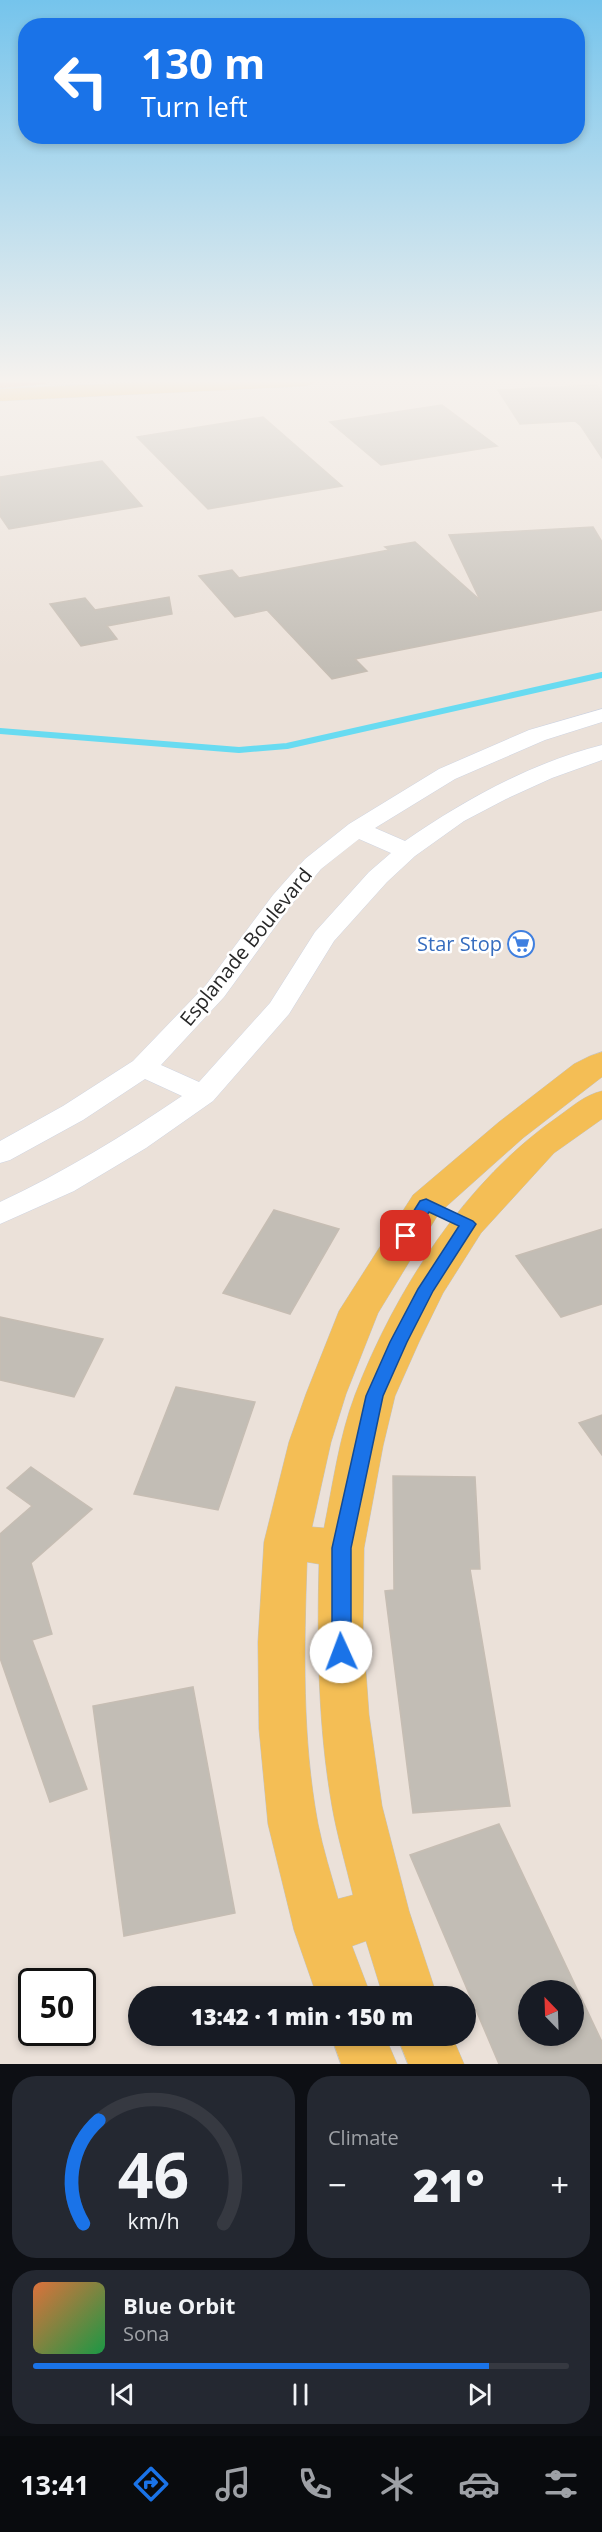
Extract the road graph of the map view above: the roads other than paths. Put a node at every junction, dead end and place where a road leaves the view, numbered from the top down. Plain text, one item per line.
1 (602, 715) edge
2 (602, 752) edge
3 (357, 829) junction
4 (407, 851) junction
5 (602, 1063) edge
6 (143, 1067) junction
7 (203, 1095) junction
8 (602, 1102) edge
9 (0, 1154) edge
10 (426, 1204) junction
11 (0, 1214) edge
12 (468, 1224) junction
13 (286, 1542) junction
14 (342, 1548) junction
15 (384, 1911) junction
16 (320, 1930) junction
17 (340, 1986) edge
18 (407, 1986) edge
19 (362, 2046) edge
20 (428, 2046) edge
21 (369, 2064) edge
22 (436, 2064) edge

1 - 3 street, Esplanade Boulevard
2 - 4 street
3 - 4 street
3 - 6 street, Esplanade Boulevard
4 - 7 street
5 - 10 main road
6 - 7 street
6 - 9 street, Esplanade Boulevard
7 - 11 street
8 - 12 main road
10 - 12 main road
10 - 13 main road
12 - 14 main road
13 - 14 main road
13 - 16 main road
14 - 15 main road
15 - 16 main road
15 - 18 main road
16 - 17 main road
19 - 21 main road
20 - 22 main road

